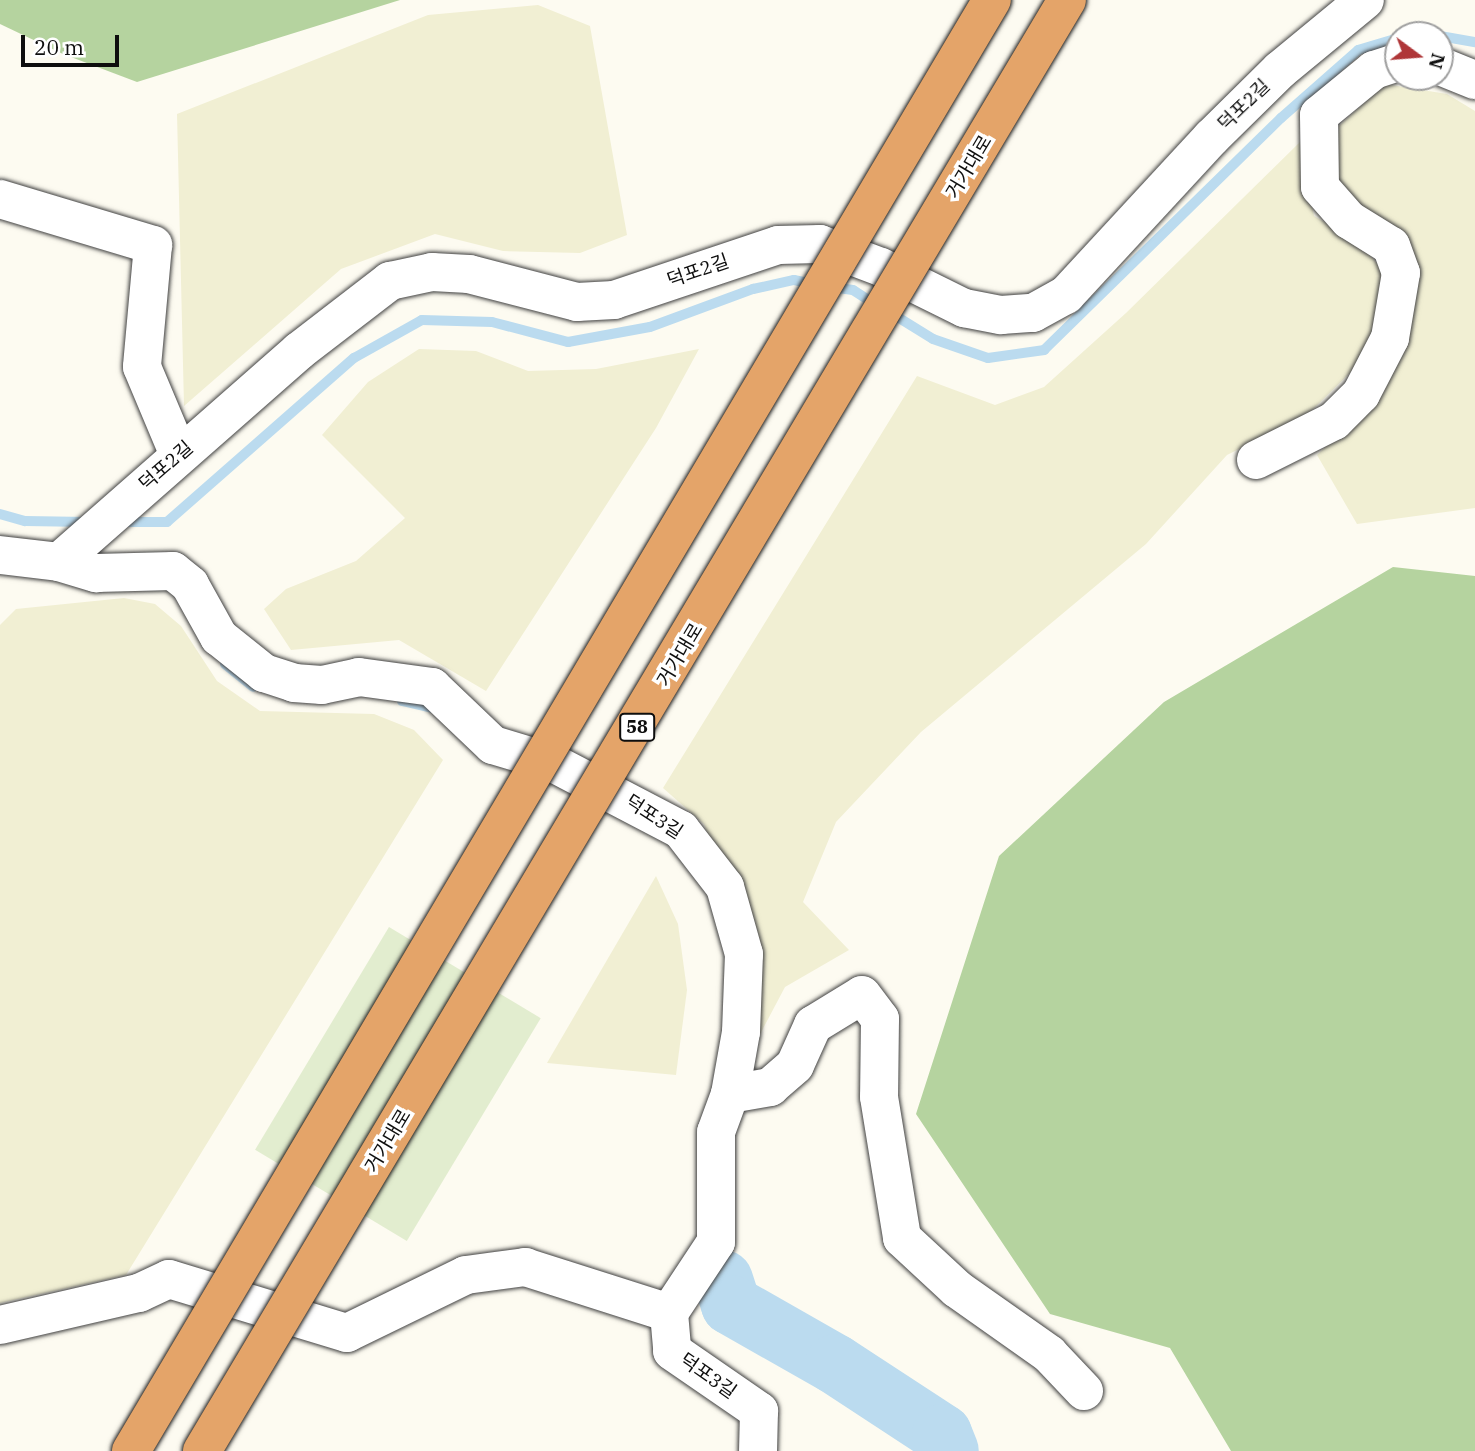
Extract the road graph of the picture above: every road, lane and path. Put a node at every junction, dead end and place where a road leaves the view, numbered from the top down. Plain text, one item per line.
1 (992, 0) edge
2 (1067, 0) edge
3 (1365, 0) edge
4 (1328, 15) edge
5 (1384, 67) edge
6 (1454, 72) edge
7 (1475, 80) edge
8 (1301, 94) junction
9 (0, 199) edge
10 (179, 455) junction
11 (1256, 460) dead end
12 (0, 555) edge
13 (59, 562) junction
14 (730, 1094) junction
15 (669, 1313) junction
16 (0, 1325) edge
17 (1084, 1391) dead end
18 (131, 1451) edge
19 (202, 1451) edge
20 (758, 1451) edge

1 - 18 highway, bridge
2 - 19 highway, 거가대로 / 58, bridge
3 - 4 street, 덕포2길
4 - 8 street, 덕포2길
5 - 8 street
6 - 7 street
8 - 10 street, 덕포2길
8 - 11 street
9 - 10 street
10 - 13 street, 덕포2길
12 - 13 street
13 - 14 street, 덕포3길
14 - 15 street, 덕포3길
14 - 17 street
15 - 16 street
15 - 20 street, 덕포3길

